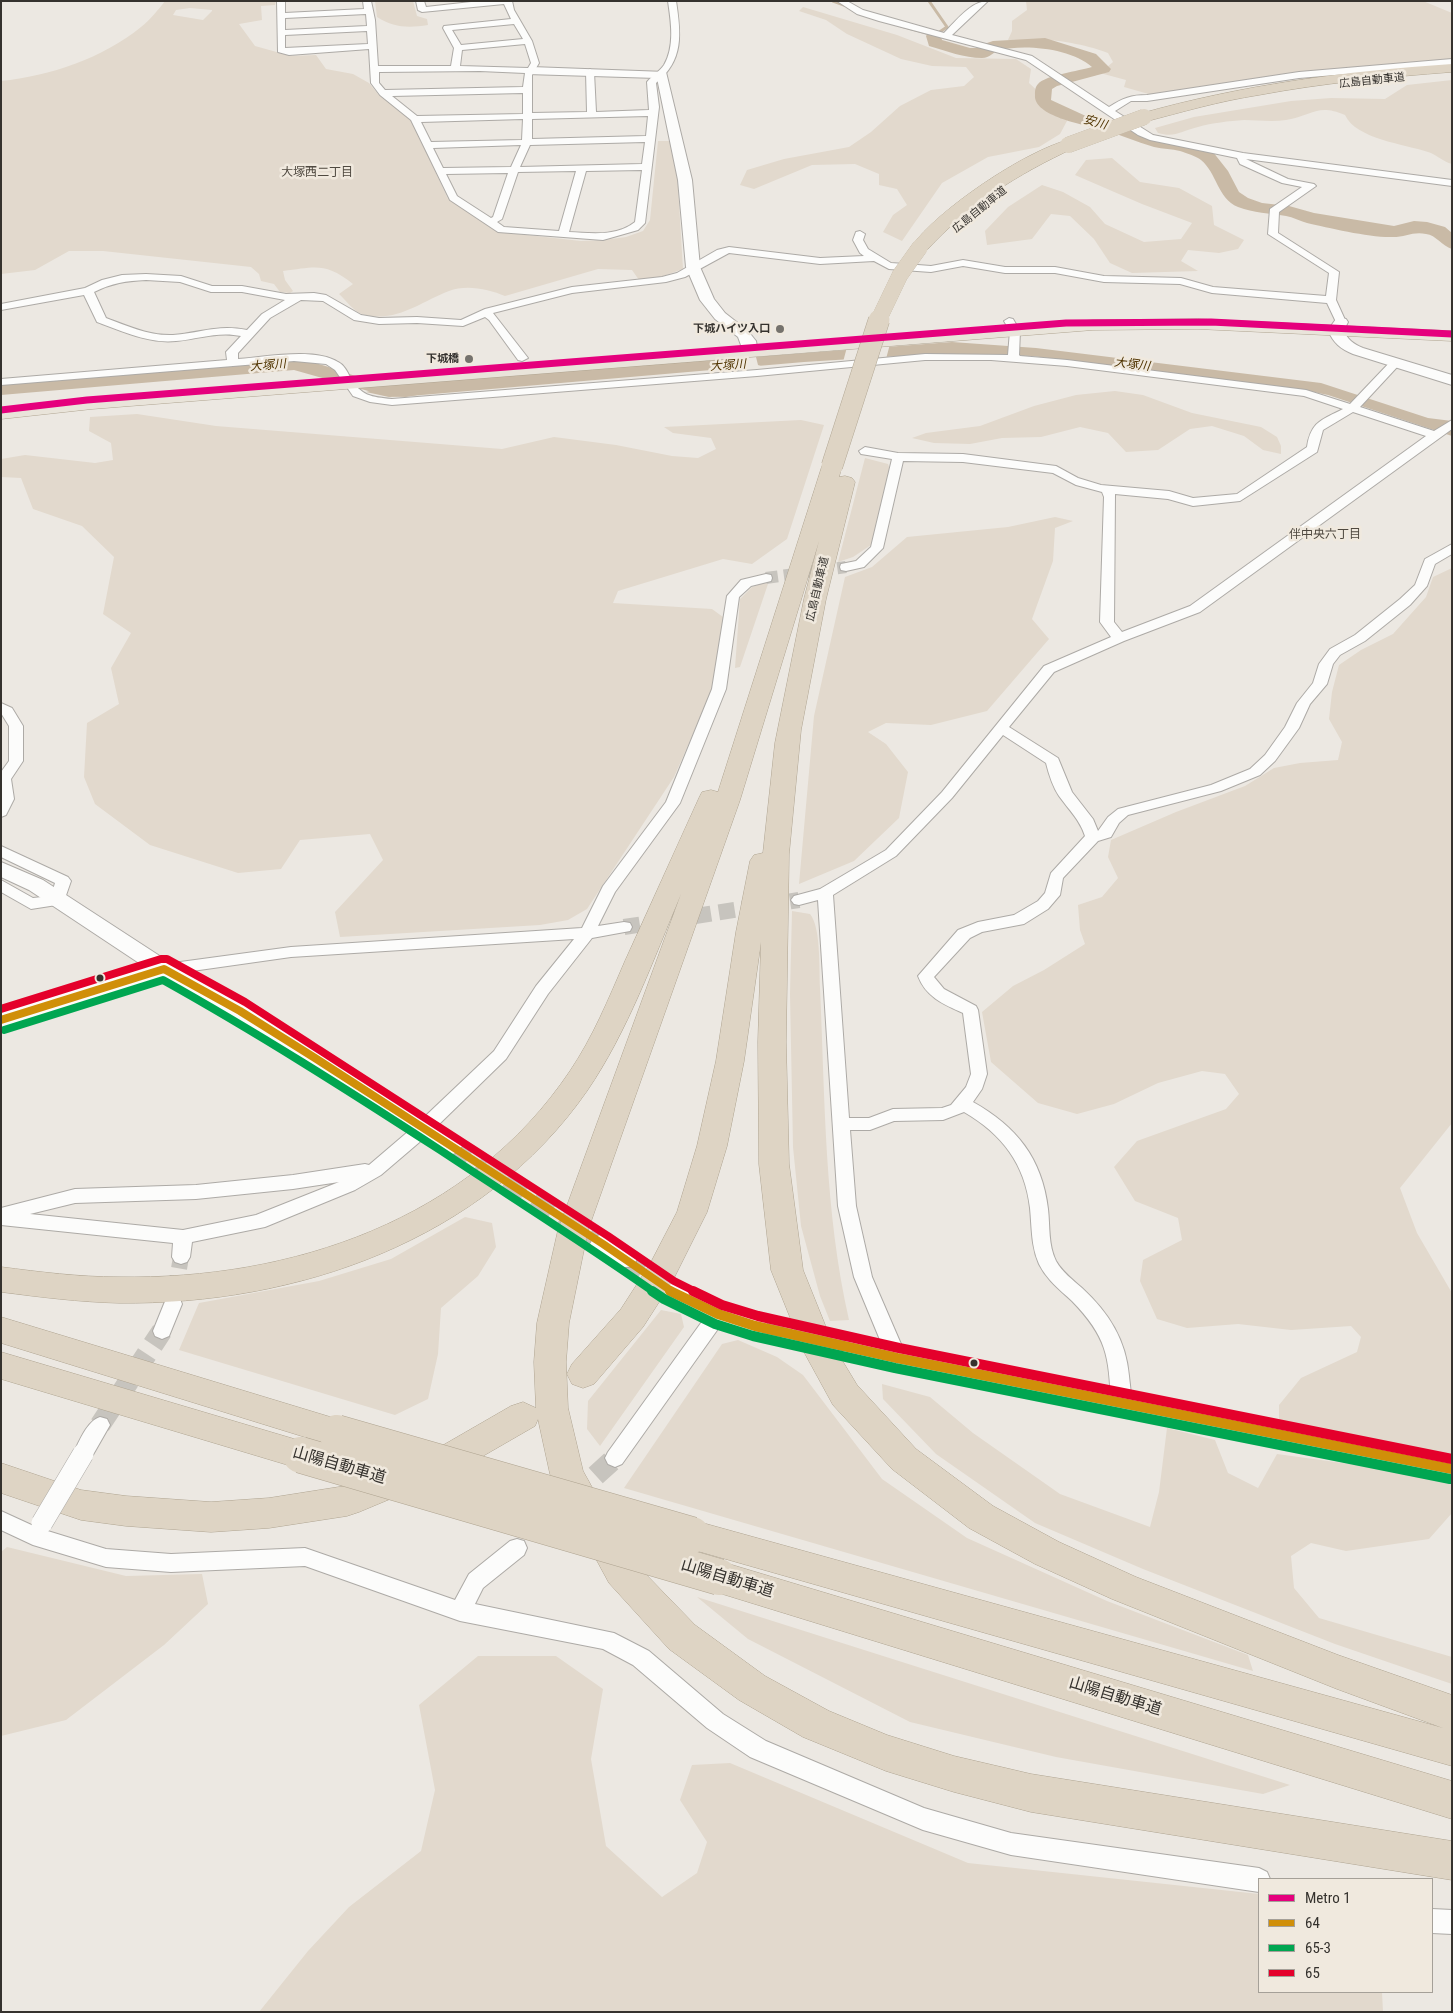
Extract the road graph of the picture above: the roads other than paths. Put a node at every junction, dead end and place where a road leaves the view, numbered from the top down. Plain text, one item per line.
1 (281, 1) edge
2 (367, 1) edge
3 (420, 1) edge
4 (507, 1) edge
5 (672, 1) edge
6 (841, 1) edge
7 (984, 1) edge
8 (369, 11) junction
9 (280, 16) junction
10 (516, 21) junction
11 (372, 28) junction
12 (281, 34) junction
13 (945, 37) junction
14 (528, 41) junction
15 (372, 46) junction
16 (458, 48) junction
17 (1452, 62) edge
18 (456, 68) junction
19 (1452, 68) edge
20 (375, 69) junction
21 (531, 71) junction
22 (590, 72) junction
23 (1452, 74) edge
24 (662, 75) junction
25 (528, 90) junction
26 (383, 94) junction
27 (1108, 111) junction
28 (653, 113) junction
29 (592, 114) junction
30 (528, 116) junction
31 (415, 119) junction
32 (1148, 119) junction
33 (650, 139) junction
34 (528, 142) junction
35 (428, 145) junction
36 (1243, 156) junction
37 (647, 167) junction
38 (582, 168) junction
39 (514, 170) junction
40 (440, 171) junction
41 (1452, 183) edge
42 (490, 222) junction
43 (860, 234) dead end
44 (563, 235) junction
45 (875, 258) junction
46 (693, 268) junction
47 (88, 291) junction
48 (298, 297) junction
49 (1331, 300) junction
50 (1, 307) edge
51 (486, 313) junction
52 (1338, 326) junction
53 (1452, 328) edge
54 (1013, 331) junction
55 (249, 334) junction
56 (1452, 336) edge
57 (1014, 357) junction
58 (522, 358) junction
59 (752, 358) junction
60 (1395, 362) junction
61 (233, 363) junction
62 (345, 378) junction
63 (1452, 380) edge
64 (1, 382) edge
65 (1, 401) edge
66 (1354, 406) junction
67 (1, 414) edge
68 (1452, 423) edge
69 (1437, 433) junction
70 (865, 451) dead end
71 (898, 457) junction
72 (840, 466) junction
73 (1106, 490) junction
74 (1452, 548) edge
75 (846, 566) tunnel mouth
76 (766, 578) tunnel mouth
77 (1119, 638) junction
78 (768, 668) junction
79 (1, 707) edge
80 (790, 726) junction
81 (1001, 728) junction
82 (1, 812) edge
83 (1093, 837) junction
84 (1, 851) edge
85 (1, 869) edge
86 (1, 886) edge
87 (825, 893) junction
88 (58, 900) junction
89 (799, 900) tunnel mouth
90 (624, 927) tunnel mouth
91 (587, 933) junction
92 (164, 969) junction
93 (1, 1020) edge
94 (962, 1103) junction
95 (841, 1124) junction
96 (423, 1129) junction
97 (450, 1146) tunnel mouth
98 (375, 1170) junction
99 (1, 1216) edge
100 (183, 1237) junction
101 (603, 1244) tunnel mouth
102 (180, 1257) tunnel mouth
103 (624, 1259) tunnel mouth
104 (1, 1279) edge
105 (668, 1290) tunnel mouth
106 (173, 1304) tunnel mouth
107 (718, 1314) junction
108 (755, 1326) tunnel mouth
109 (1, 1330) edge
110 (162, 1331) tunnel mouth
111 (854, 1348) tunnel mouth
112 (897, 1358) junction
113 (1, 1365) edge
114 (583, 1374) dead end
115 (1121, 1404) junction
116 (523, 1416) dead end
117 (100, 1425) tunnel mouth
118 (615, 1458) tunnel mouth
119 (1452, 1469) edge
120 (1, 1478) edge
121 (1, 1520) edge
122 (37, 1529) junction
123 (517, 1548) dead end
124 (460, 1611) junction
125 (1452, 1713) edge
126 (1452, 1748) edge
127 (1452, 1800) edge
128 (1452, 1861) edge
129 (1258, 1880) edge
130 (1433, 1921) edge
131 (1452, 1922) edge

1 - 9 street
2 - 8 street
3 - 4 street
4 - 10 street
5 - 24 street
6 - 13 street
7 - 13 street
8 - 9 street
8 - 11 street
9 - 12 street
10 - 14 street
10 - 16 street
11 - 12 street
11 - 15 street
12 - 15 street
13 - 27 street
14 - 16 street
14 - 21 street
15 - 20 street
16 - 18 street
17 - 27 street
18 - 20 street
18 - 21 street
19 - 32 highway, 広島自動車道
20 - 26 street
21 - 22 street
21 - 25 street
22 - 24 street
22 - 29 street
23 - 32 highway, 広島自動車道
24 - 28 street
24 - 46 street
25 - 26 street
25 - 30 street
26 - 31 street
27 - 36 street
28 - 29 street
28 - 33 street
29 - 30 street
30 - 31 street
30 - 34 street
31 - 35 street
32 - 72 highway, 広島自動車道
33 - 34 street
33 - 37 street
34 - 35 street
34 - 39 street
35 - 40 street
36 - 41 street
36 - 49 street
37 - 38 street
37 - 44 street
38 - 39 street
38 - 44 street
39 - 40 street
39 - 42 street
40 - 42 street
42 - 44 street
43 - 45 street
45 - 46 street
45 - 49 street
46 - 51 street
46 - 59 street
47 - 48 street
47 - 50 street
47 - 55 street
48 - 51 street
48 - 55 street
49 - 52 street
51 - 58 street
52 - 53 main road
52 - 54 main road
52 - 56 main road
52 - 60 street
54 - 57 street
54 - 59 main road
55 - 61 street
57 - 59 street
57 - 66 street
58 - 59 main road
58 - 62 main road
59 - 62 main road
59 - 62 street
60 - 63 street
60 - 66 street
61 - 62 street
61 - 64 street
62 - 65 main road
62 - 67 main road
66 - 69 street
66 - 73 street
68 - 69 street
69 - 77 street
70 - 71 street
71 - 73 street
71 - 75 street
72 - 78 highway, 広島自動車道
72 - 80 highway, 広島自動車道
73 - 77 street
74 - 83 street
76 - 91 street
77 - 81 street
78 - 104 highway
78 - 128 highway
79 - 82 street
80 - 114 highway
80 - 125 highway
81 - 83 street
81 - 87 street
83 - 94 street
84 - 88 street
85 - 88 street
86 - 88 street
87 - 89 street
87 - 95 street
88 - 92 street
90 - 91 street
91 - 92 street
91 - 96 street
92 - 93 street
92 - 96 street
94 - 95 street
94 - 115 street
95 - 112 street
96 - 97 street
96 - 98 street
98 - 99 street
98 - 100 street
99 - 100 street
100 - 102 street
101 - 103 street
105 - 107 street
106 - 110 street
107 - 108 street
107 - 118 street
109 - 126 highway, bridge
111 - 112 street
112 - 115 street
113 - 127 highway, 山陽自動車道, bridge
115 - 119 street
116 - 120 highway
117 - 122 street, bridge
121 - 122 street
122 - 124 street
123 - 124 street
124 - 129 street
130 - 131 street

